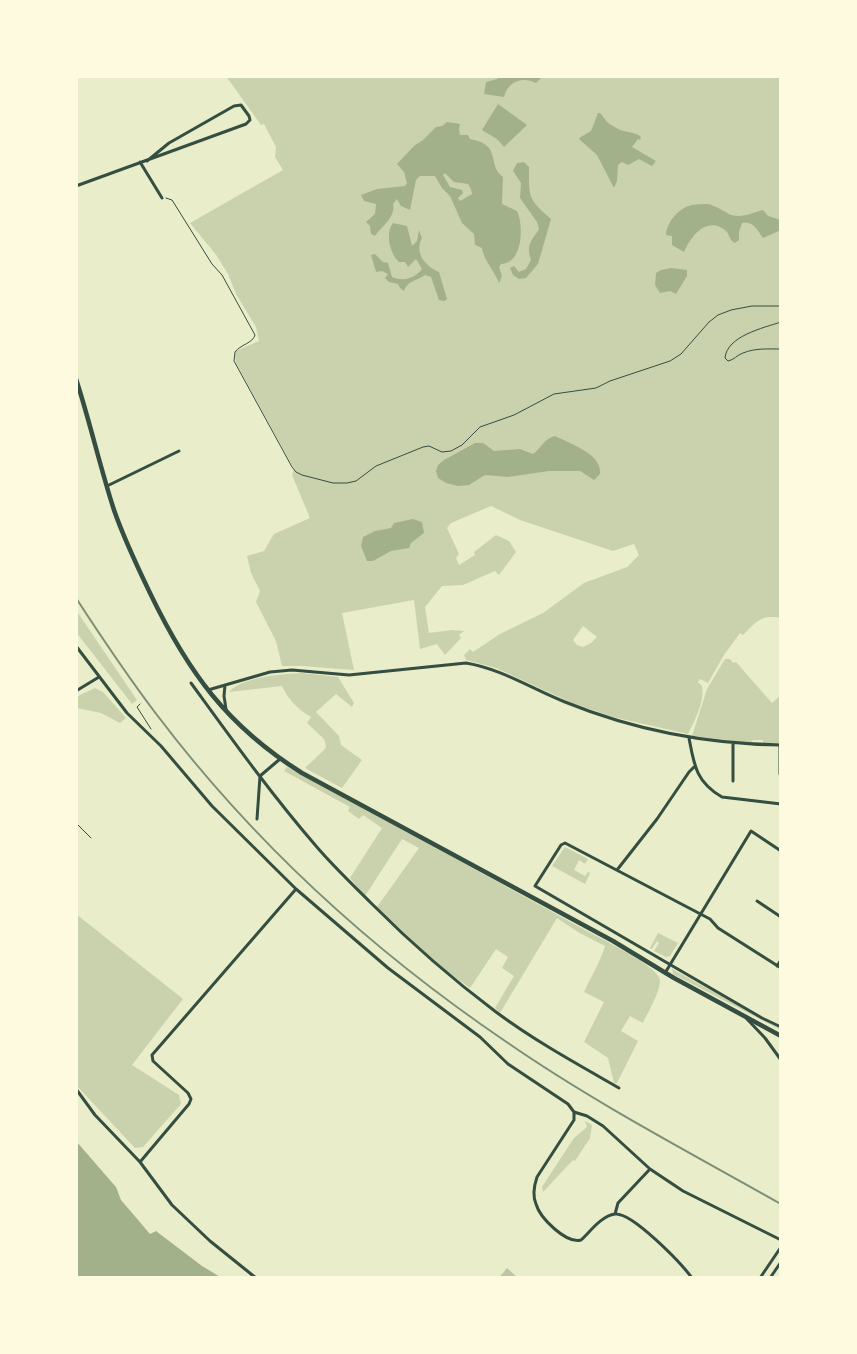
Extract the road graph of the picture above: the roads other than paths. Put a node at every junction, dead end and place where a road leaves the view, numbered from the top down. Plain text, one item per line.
1 (147, 161) junction
2 (140, 162) junction
3 (76, 186) edge
4 (162, 198) road end
5 (76, 379) edge
6 (180, 451) dead end
7 (107, 486) junction
8 (76, 646) edge
9 (99, 677) junction
10 (191, 683) dead end
11 (226, 685) junction
12 (207, 690) junction
13 (76, 691) edge
14 (228, 714) junction
15 (689, 738) junction
16 (733, 743) junction
17 (781, 745) edge
18 (280, 759) junction
19 (694, 767) junction
20 (780, 774) edge
21 (260, 776) junction
22 (733, 781) dead end
23 (781, 804) edge
24 (257, 819) dead end
25 (76, 822) edge
26 (91, 838) dead end
27 (781, 851) edge
28 (617, 870) junction
29 (296, 888) junction
30 (757, 901) dead end
31 (700, 913) junction
32 (781, 917) edge
33 (781, 960) edge
34 (670, 964) junction
35 (779, 967) edge
36 (665, 973) junction
37 (743, 1015) junction
38 (781, 1027) edge
39 (781, 1036) edge
40 (781, 1060) edge
41 (619, 1088) dead end
42 (76, 1089) edge
43 (574, 1112) junction
44 (140, 1162) junction
45 (650, 1169) junction
46 (615, 1214) junction
47 (781, 1240) edge
48 (781, 1247) edge
49 (781, 1262) edge
50 (256, 1278) edge
51 (692, 1278) edge
52 (760, 1278) edge
53 (770, 1278) edge

1 - 1 street
1 - 2 street
2 - 3 street
2 - 4 street
5 - 7 main road
6 - 7 street
7 - 12 main road
8 - 9 street
9 - 13 street
9 - 29 street
10 - 21 street
11 - 12 street
11 - 14 street
11 - 15 street
12 - 14 main road
14 - 18 main road
15 - 16 street
15 - 19 street
16 - 17 street
16 - 22 street
17 - 20 street
18 - 21 street
18 - 36 main road
19 - 23 street
19 - 28 street
21 - 24 street
21 - 41 street
25 - 26 lane
27 - 31 street
28 - 31 street
28 - 34 street
29 - 43 street
29 - 44 street
30 - 32 street
31 - 34 street
31 - 35 street
33 - 35 street
34 - 36 street
34 - 38 street
36 - 37 main road
37 - 39 main road
37 - 40 street
42 - 44 street
43 - 45 street
43 - 46 street
44 - 50 street
45 - 46 street
45 - 47 street
46 - 51 street
48 - 52 street
49 - 53 street

